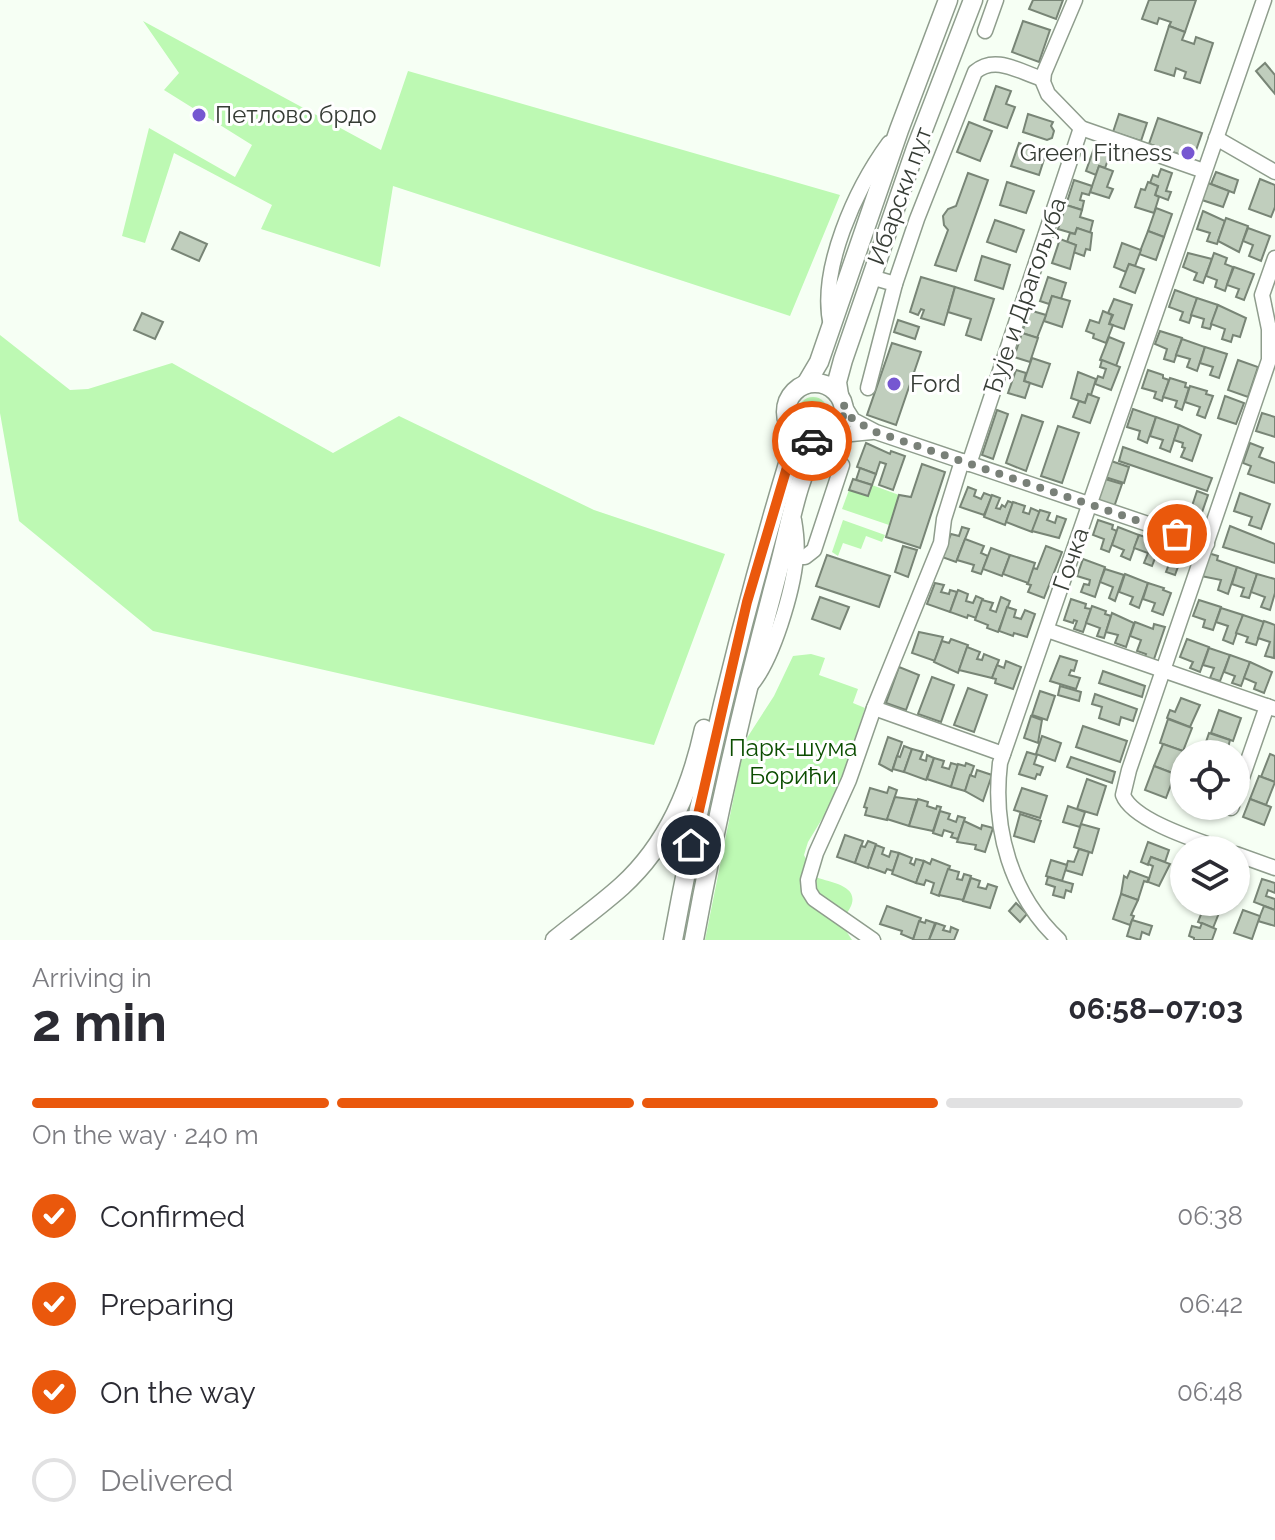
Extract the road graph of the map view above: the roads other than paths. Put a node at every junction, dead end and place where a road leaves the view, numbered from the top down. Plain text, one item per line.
1 (948, 0) edge
2 (973, 0) edge
3 (996, 0) edge
4 (1075, 0) edge
5 (1264, 0) edge
6 (985, 31) dead end
7 (1043, 79) junction
8 (1081, 128) junction
9 (1216, 138) junction
10 (1204, 171) junction
11 (1275, 172) edge
12 (1275, 258) edge
13 (871, 277) junction
14 (895, 284) junction
15 (806, 384) junction
16 (868, 388) dead end
17 (841, 399) junction
18 (790, 427) junction
19 (876, 432) junction
20 (825, 438) junction
21 (966, 463) junction
22 (842, 465) dead end
23 (1090, 504) junction
24 (793, 513) junction
25 (1207, 544) junction
26 (796, 557) junction
27 (1047, 630) junction
28 (1164, 670) junction
29 (725, 692) junction
30 (746, 692) junction
31 (874, 708) junction
32 (1271, 708) edge
33 (1003, 754) junction
34 (1250, 760) edge
35 (1185, 836) edge
36 (1250, 859) edge
37 (1275, 868) edge
38 (857, 935) edge
39 (555, 940) edge
40 (673, 940) edge
41 (694, 940) edge
42 (873, 940) edge
43 (1059, 940) edge

1 - 15 main road, Ибарски пут
2 - 13 main road, Ибарски пут
3 - 6 street
4 - 7 street
5 - 9 street, Гочка
7 - 8 street
7 - 14 street
8 - 10 street
8 - 21 street, Ђује и Драгољуба
9 - 10 street, Гочка
9 - 11 street
10 - 23 street, Гочка
12 - 25 street
13 - 14 street
13 - 17 main road, Ибарски пут
14 - 16 street
15 - 17 main road
15 - 18 main road
17 - 19 street
17 - 20 main road
18 - 20 main road
18 - 29 main road
19 - 20 street
19 - 21 street
20 - 24 main road
21 - 23 street
21 - 31 street, Ђује и Драгољуба
22 - 26 street
23 - 25 street
23 - 27 street, Гочка
24 - 26 street
24 - 30 main road
25 - 28 street
26 - 30 street
27 - 28 street
27 - 33 street, Гочка
28 - 32 street
28 - 35 street
29 - 39 main road
29 - 40 main road
30 - 41 main road
31 - 33 street
31 - 38 street, Ђује и Драгољуба
32 - 34 street
33 - 43 street, Гочка
36 - 37 street
38 - 42 street, Ђује и Драгољуба

